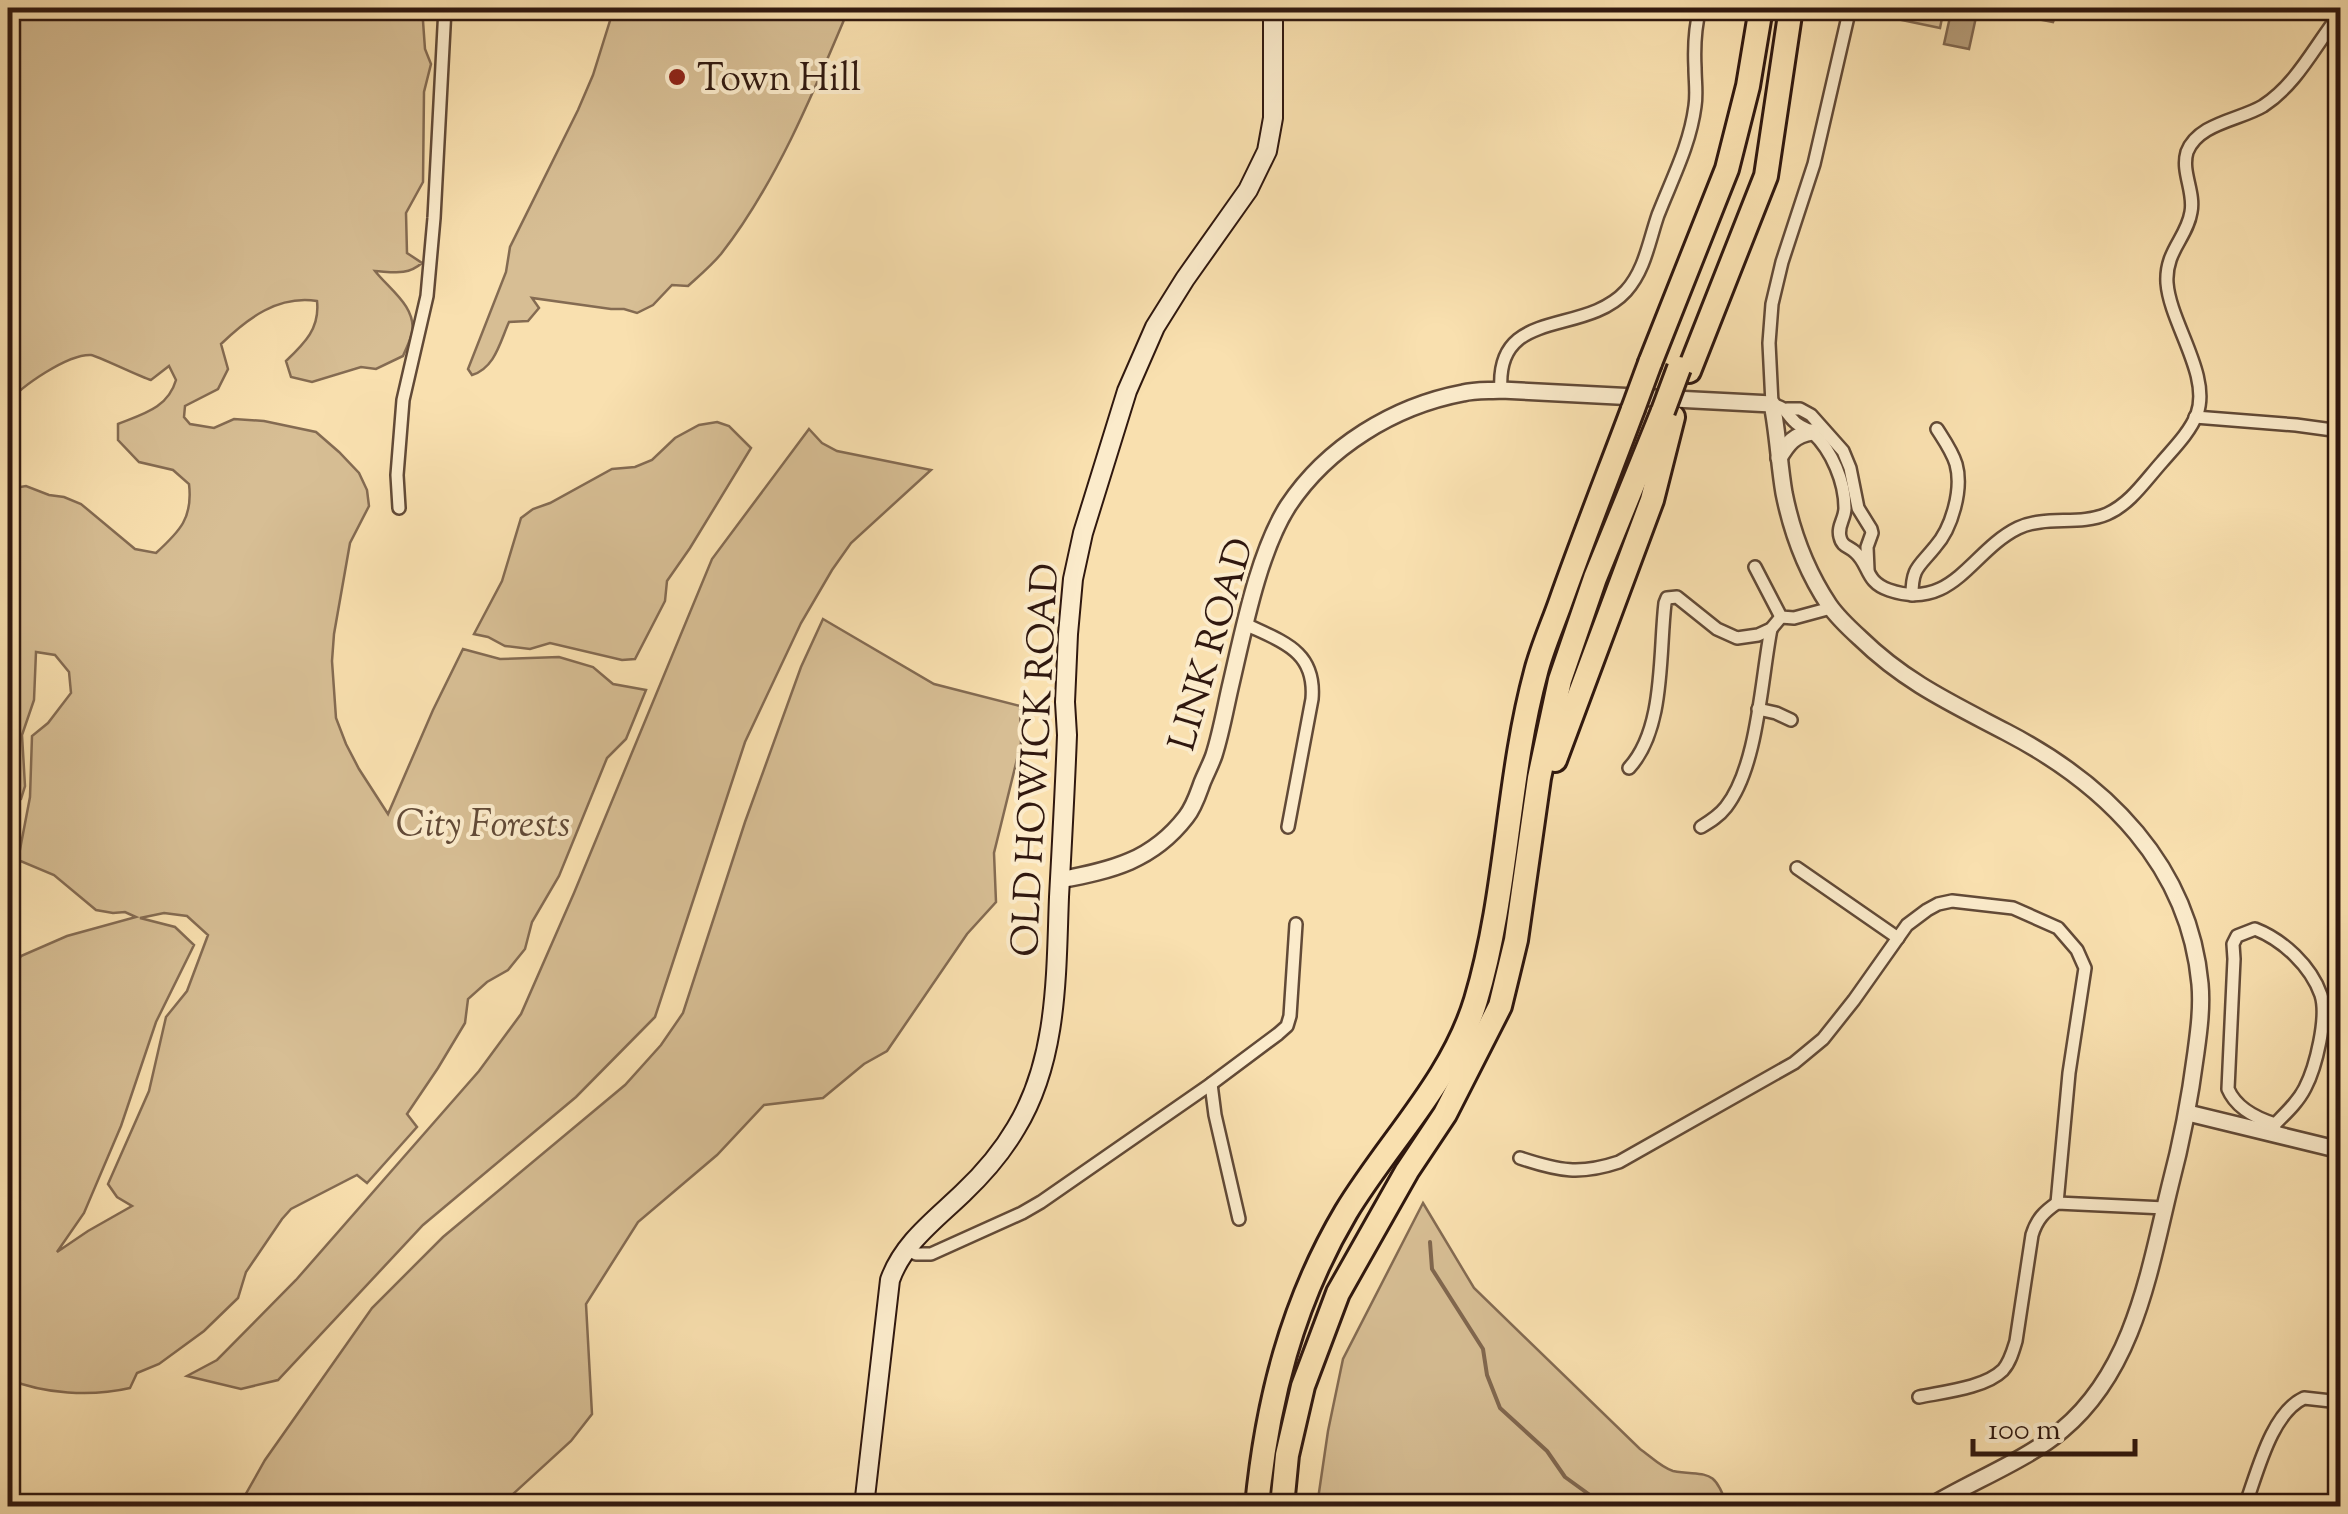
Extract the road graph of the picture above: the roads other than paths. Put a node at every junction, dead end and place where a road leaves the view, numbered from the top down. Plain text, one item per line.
1 (445, 8) edge
2 (1273, 8) edge
3 (1700, 8) edge
4 (1761, 8) edge
5 (1791, 8) edge
6 (1850, 8) edge
7 (2340, 14) edge
8 (1501, 390) junction
9 (1779, 406) junction
10 (2196, 418) junction
11 (1937, 429) dead end
12 (1812, 432) junction
13 (2340, 432) edge
14 (1779, 458) junction
15 (399, 508) dead end
16 (1754, 567) dead end
17 (1868, 574) junction
18 (1912, 594) junction
19 (1831, 608) junction
20 (1781, 617) junction
21 (1245, 624) junction
22 (1771, 629) junction
23 (1758, 710) junction
24 (1791, 720) dead end
25 (1629, 768) dead end
26 (1702, 826) dead end
27 (1288, 827) dead end
28 (1797, 868) dead end
29 (1060, 880) junction
30 (1296, 924) dead end
31 (1898, 938) junction
32 (1211, 1084) junction
33 (2188, 1113) junction
34 (2274, 1129) junction
35 (2340, 1150) edge
36 (1520, 1158) dead end
37 (2057, 1203) junction
38 (2165, 1208) junction
39 (1239, 1220) dead end
40 (905, 1249) junction
41 (1919, 1398) dead end
42 (2340, 1402) edge
43 (864, 1506) edge
44 (1257, 1506) edge
45 (1282, 1506) edge
46 (1932, 1506) edge
47 (2245, 1506) edge

1 - 15 street
2 - 29 main road, OLD HOWICK ROAD
3 - 8 street
4 - 44 highway, bridge
5 - 45 highway, bridge
6 - 9 street
7 - 10 street
8 - 9 street, LINK ROAD
8 - 21 street, LINK ROAD
9 - 12 street
9 - 14 street
9 - 17 street
10 - 13 street
10 - 18 street
11 - 18 street
12 - 14 street
12 - 17 street
14 - 19 street
16 - 20 street
17 - 18 street
19 - 20 street
19 - 33 street
20 - 22 street
21 - 27 street
21 - 29 street, LINK ROAD
22 - 23 street
22 - 25 street
23 - 24 street
23 - 26 street
28 - 31 street
29 - 40 main road, OLD HOWICK ROAD
30 - 32 street
31 - 36 street
31 - 37 street
32 - 39 street
32 - 40 street
33 - 34 street
33 - 38 street
34 - 34 street
34 - 35 street
37 - 38 street
37 - 41 street
38 - 46 street
40 - 43 main road, OLD HOWICK ROAD
42 - 47 street

